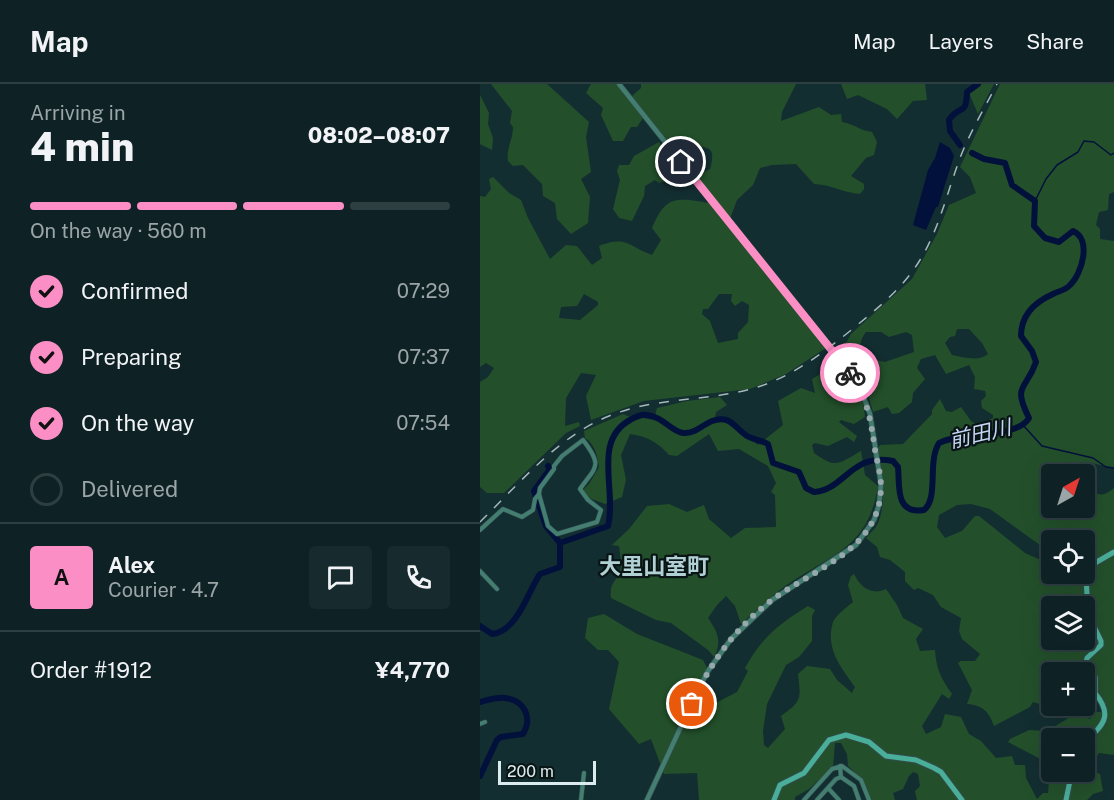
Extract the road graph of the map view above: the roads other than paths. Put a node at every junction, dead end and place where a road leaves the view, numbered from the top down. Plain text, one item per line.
1 (619, 84) edge
2 (538, 495) junction
3 (480, 530) edge
4 (1114, 552) edge
5 (480, 571) edge
6 (497, 589) dead end
7 (1095, 733) edge
8 (840, 766) junction
9 (584, 773) dead end
10 (841, 777) junction
11 (1070, 782) edge
12 (828, 788) junction
13 (581, 800) edge
14 (647, 800) edge
15 (774, 800) edge
16 (804, 800) edge
17 (817, 800) edge
18 (839, 800) edge
19 (859, 800) edge
20 (869, 800) edge
21 (962, 800) edge
22 (1066, 800) edge

1 - 14 street, bridge
2 - 2 street
2 - 3 street
4 - 7 main road
5 - 6 street
8 - 10 street
8 - 16 street
8 - 20 street
9 - 13 street
10 - 12 street
10 - 19 street
11 - 22 main road
12 - 17 street
12 - 18 street
15 - 21 main road

